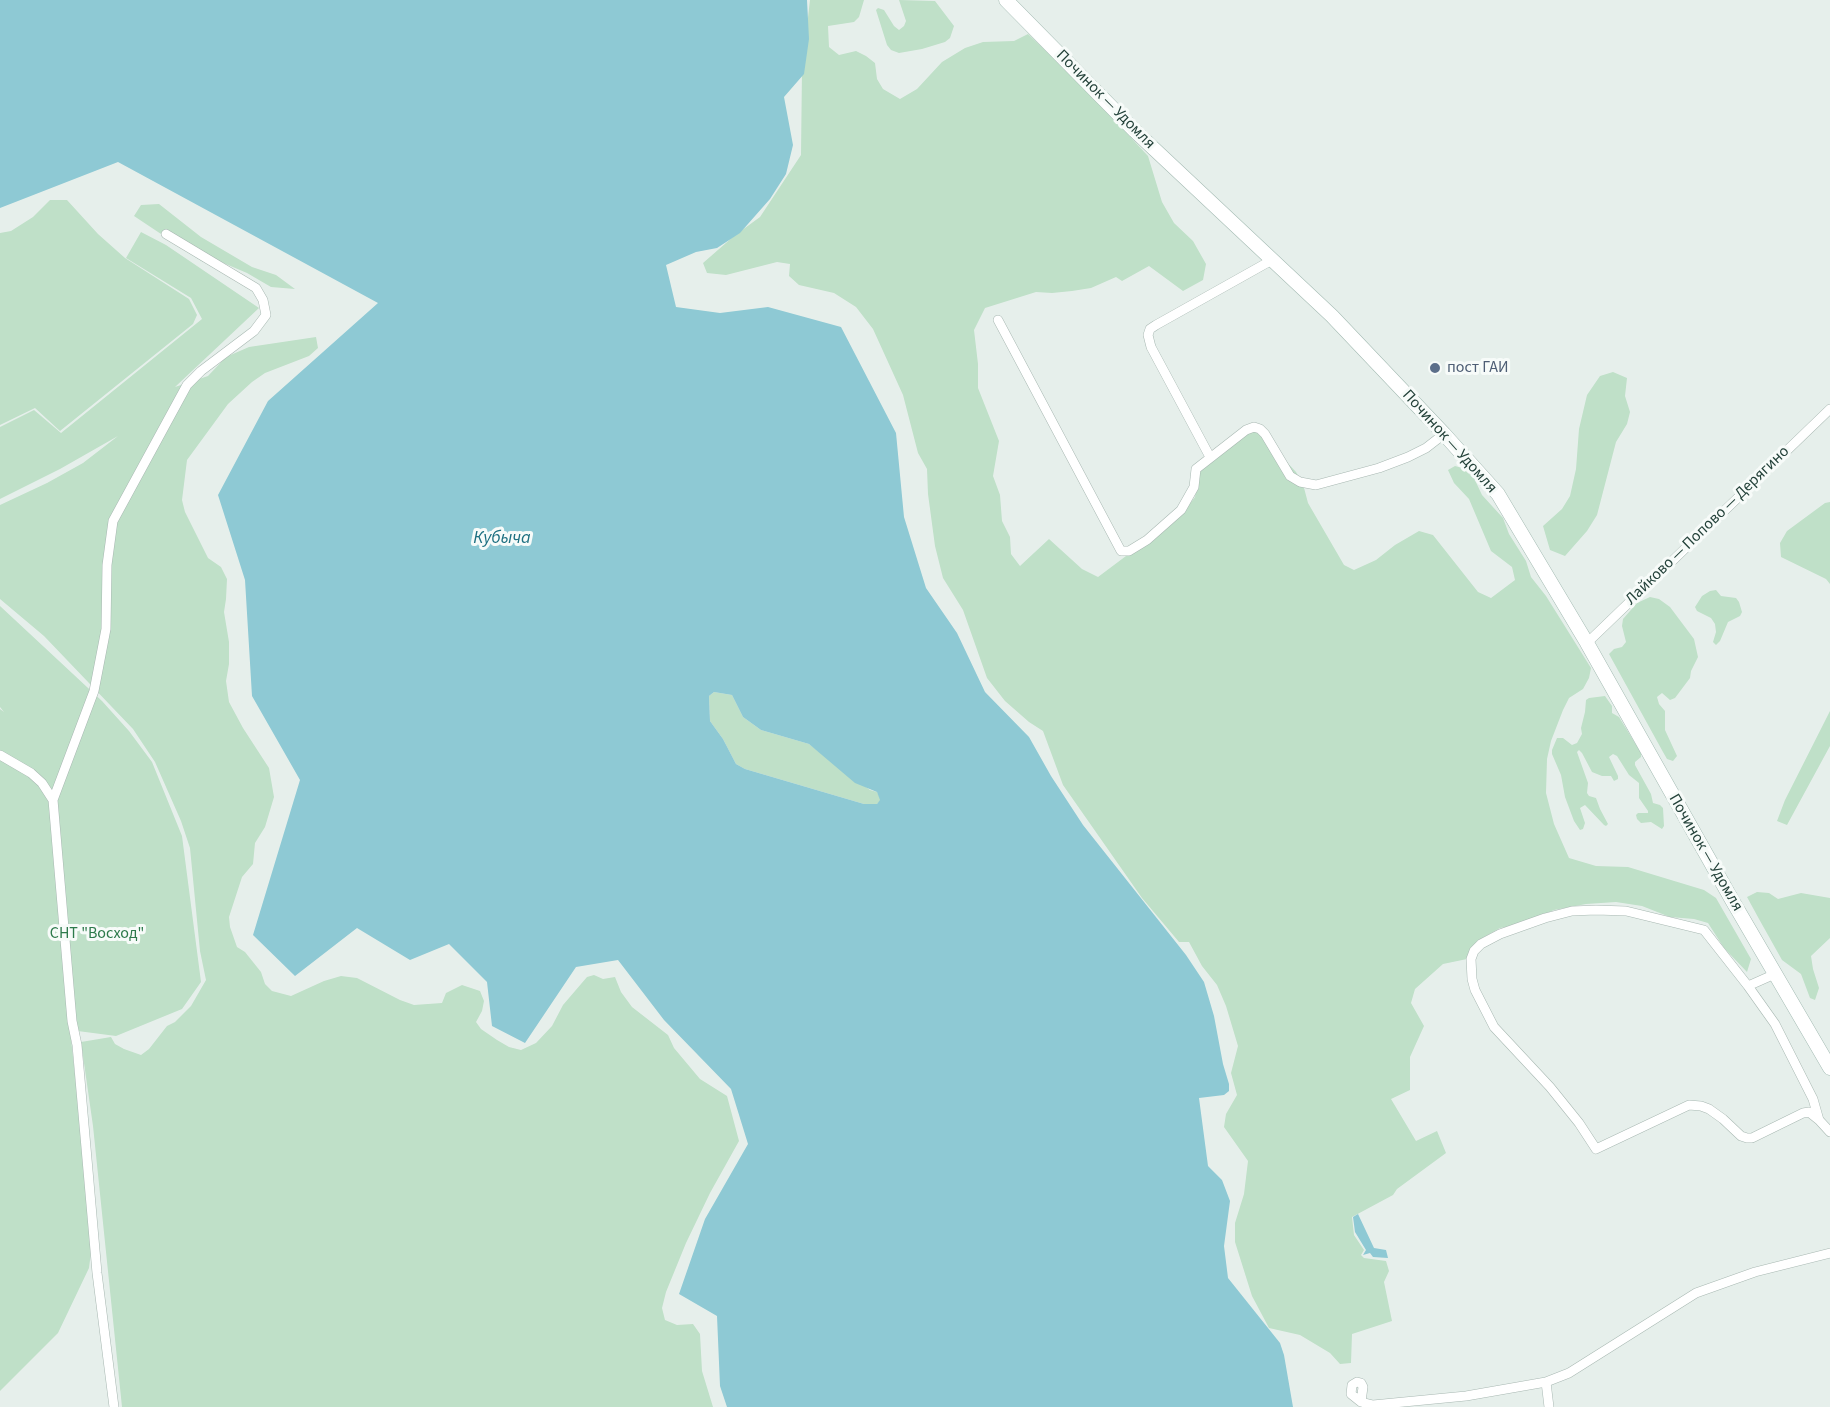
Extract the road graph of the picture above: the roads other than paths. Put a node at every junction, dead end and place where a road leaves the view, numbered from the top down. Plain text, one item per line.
1 (1006, 0) edge
2 (166, 234) dead end
3 (1272, 260) junction
4 (998, 320) dead end
5 (1830, 410) edge
6 (1444, 434) junction
7 (1210, 457) junction
8 (1587, 643) junction
9 (0, 755) edge
10 (53, 800) junction
11 (1775, 974) junction
12 (1748, 986) junction
13 (1830, 1068) edge
14 (1819, 1120) junction
15 (1830, 1132) edge
16 (1830, 1253) edge
17 (1546, 1382) junction
18 (1361, 1402) dead end
19 (114, 1407) edge
20 (1549, 1407) edge

1 - 3 main road, Починок — Удомля
2 - 10 street
3 - 6 main road, Починок — Удомля
3 - 7 street
4 - 7 street
5 - 8 street, Лайково — Попово — Дерягино
6 - 7 street
6 - 8 main road, Починок — Удомля
8 - 11 main road, Починок — Удомля
9 - 10 street
10 - 19 street
11 - 12 street
11 - 13 main road, Починок — Удомля
12 - 14 street
12 - 14 street
14 - 15 street
16 - 17 street
17 - 18 street
17 - 20 street

